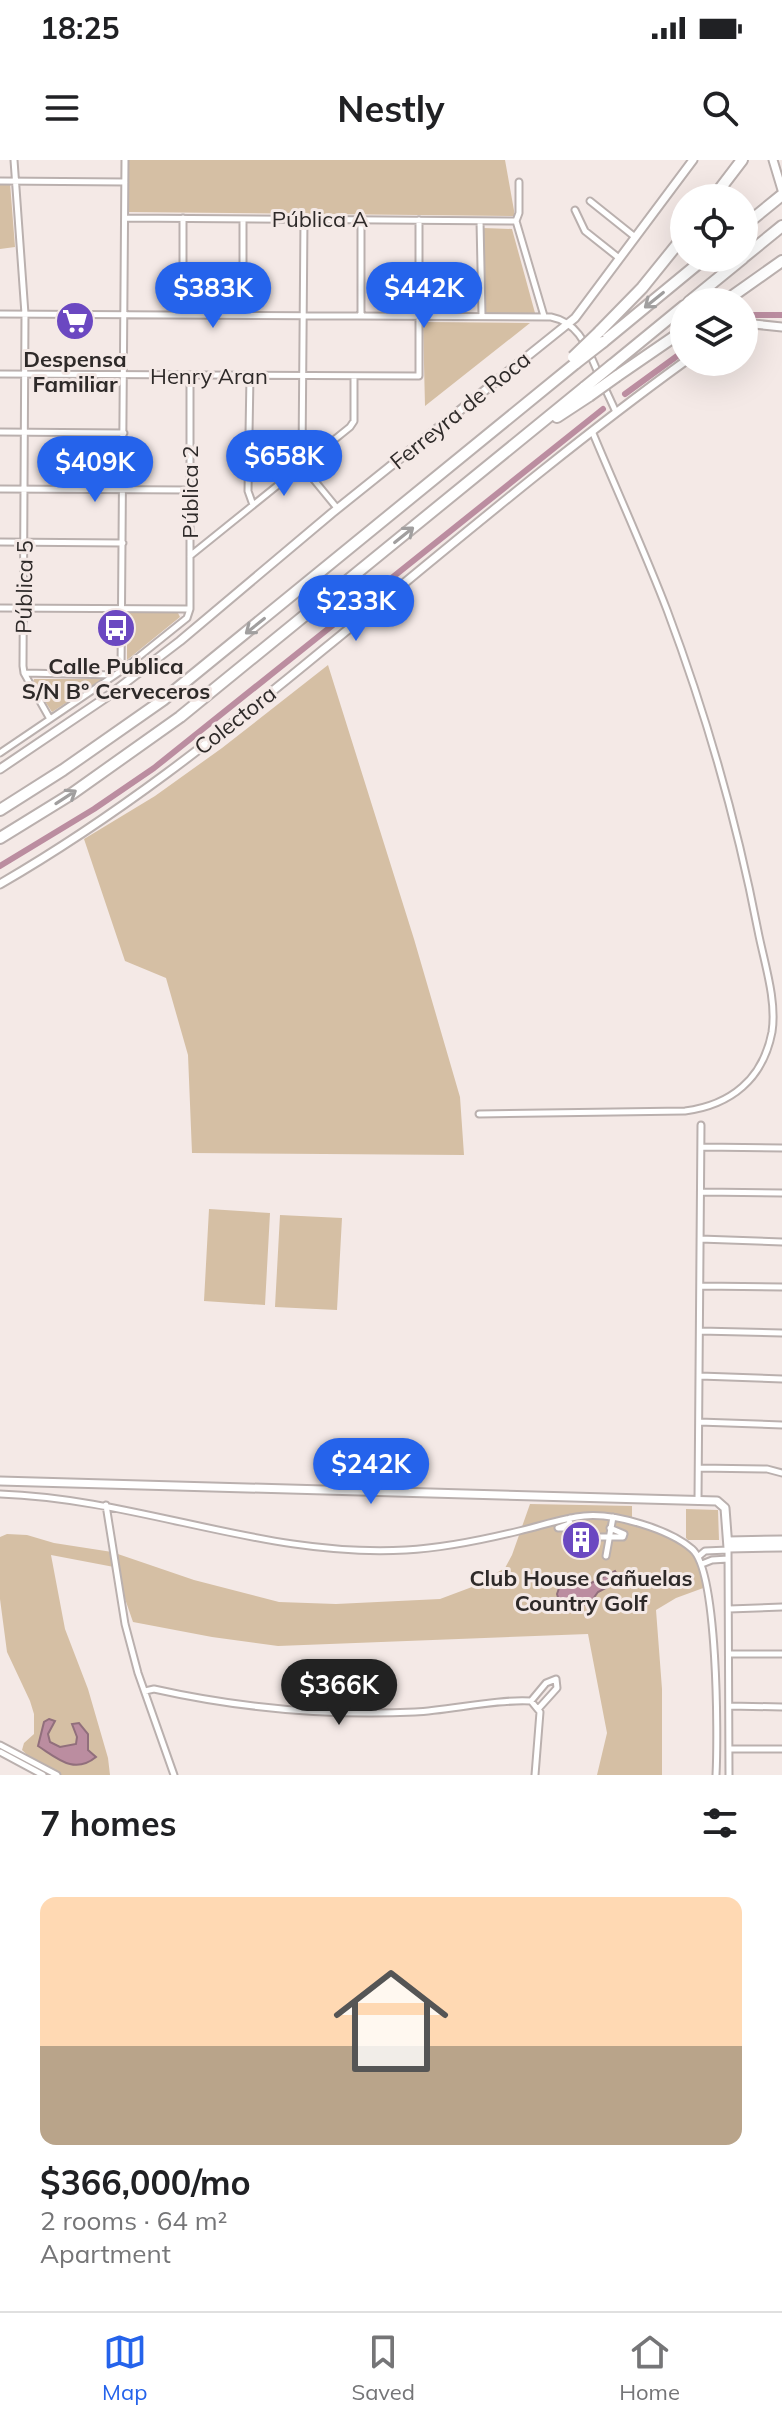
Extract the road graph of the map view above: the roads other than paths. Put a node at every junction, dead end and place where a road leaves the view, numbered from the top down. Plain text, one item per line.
1 (14, 160) edge
2 (125, 160) edge
3 (693, 160) edge
4 (742, 160) edge
5 (773, 160) edge
6 (0, 181) edge
7 (14, 181) junction
8 (125, 182) junction
9 (519, 182) dead end
10 (724, 184) edge
11 (782, 193) edge
12 (590, 201) dead end
13 (575, 210) dead end
14 (758, 215) edge
15 (125, 218) junction
16 (183, 218) junction
17 (243, 219) junction
18 (304, 219) junction
19 (361, 220) junction
20 (419, 220) junction
21 (480, 221) junction
22 (516, 221) junction
23 (782, 226) edge
24 (636, 237) junction
25 (758, 245) edge
26 (670, 254) edge
27 (620, 259) junction
28 (782, 261) edge
29 (687, 272) edge
30 (725, 272) edge
31 (706, 288) edge
32 (744, 288) edge
33 (0, 314) edge
34 (25, 314) junction
35 (124, 315) junction
36 (183, 315) junction
37 (243, 315) junction
38 (303, 316) junction
39 (361, 316) junction
40 (419, 316) junction
41 (482, 316) junction
42 (544, 316) junction
43 (670, 317) edge
44 (569, 324) junction
45 (758, 324) edge
46 (782, 327) edge
47 (601, 337) junction
48 (670, 340) edge
49 (670, 372) edge
50 (0, 374) edge
51 (25, 374) junction
52 (124, 375) junction
53 (190, 376) junction
54 (250, 376) junction
55 (302, 376) junction
56 (354, 377) junction
57 (587, 391) junction
58 (616, 412) junction
59 (592, 431) junction
60 (0, 432) edge
61 (25, 432) junction
62 (124, 433) junction
63 (303, 465) junction
64 (0, 489) edge
65 (25, 490) junction
66 (124, 490) junction
67 (190, 490) junction
68 (253, 505) junction
69 (337, 508) junction
70 (0, 542) edge
71 (25, 542) junction
72 (123, 543) junction
73 (190, 557) junction
74 (24, 607) junction
75 (0, 608) edge
76 (122, 608) junction
77 (190, 609) junction
78 (24, 673) junction
79 (118, 673) junction
80 (50, 719) junction
81 (0, 753) edge
82 (0, 769) edge
83 (0, 810) edge
84 (0, 838) edge
85 (0, 884) edge
86 (479, 1114) dead end
87 (701, 1125) dead end
88 (701, 1147) junction
89 (782, 1148) edge
90 (701, 1192) junction
91 (782, 1193) edge
92 (700, 1239) junction
93 (782, 1242) edge
94 (700, 1286) junction
95 (782, 1287) edge
96 (700, 1331) junction
97 (782, 1333) edge
98 (700, 1376) junction
99 (782, 1379) edge
100 (699, 1422) junction
101 (782, 1425) edge
102 (698, 1468) junction
103 (782, 1473) edge
104 (0, 1481) edge
105 (0, 1494) edge
106 (698, 1500) junction
107 (106, 1505) junction
108 (613, 1517) junction
109 (610, 1528) junction
110 (609, 1536) junction
111 (597, 1537) dead end
112 (782, 1540) edge
113 (728, 1546) junction
114 (782, 1547) edge
115 (606, 1556) dead end
116 (699, 1556) junction
117 (728, 1559) junction
118 (702, 1564) junction
119 (782, 1607) edge
120 (729, 1609) junction
121 (729, 1654) junction
122 (782, 1654) edge
123 (145, 1691) junction
124 (531, 1701) junction
125 (729, 1706) junction
126 (782, 1707) edge
127 (539, 1708) junction
128 (0, 1745) edge
129 (729, 1749) junction
130 (782, 1749) edge
131 (0, 1752) edge
132 (43, 1775) edge
133 (57, 1775) edge
134 (174, 1775) edge
135 (535, 1775) edge
136 (716, 1775) edge
137 (729, 1775) edge

1 - 7 street, Pública 5
2 - 8 street
3 - 24 street, Ferreyra de Roca
4 - 10 highway
5 - 11 street
6 - 7 street
7 - 8 street
7 - 34 street, Pública 5
8 - 15 street
9 - 22 street
11 - 14 highway
12 - 24 street
13 - 27 street
15 - 16 street, Pública A
15 - 35 street
16 - 17 street, Pública A
16 - 36 street
17 - 18 street, Pública A
17 - 37 street
18 - 19 street, Pública A
18 - 38 street
19 - 20 street, Pública A
19 - 39 street
20 - 21 street, Pública A
20 - 40 street
21 - 22 street, Pública A
21 - 41 street
22 - 42 street
23 - 25 highway
24 - 27 street, Ferreyra de Roca
26 - 47 highway
27 - 44 street, Ferreyra de Roca
28 - 32 highway
29 -> 47 highway
30 - 31 highway
33 - 34 street
34 - 35 street
34 - 51 street, Pública 5
35 - 36 street
35 - 52 street
36 - 37 street
37 - 38 street
38 - 39 street
38 - 55 street
39 - 40 street
40 - 41 street
40 - 56 street, Henry Aran
41 - 42 street
42 - 44 street
43 - 57 highway, bridge
44 - 58 street
44 - 69 street, Ferreyra de Roca
45 - 46 street
47 -> 83 highway, bridge
48 - 57 highway, bridge
49 - 58 street, Colectora
50 - 51 street, Henry Aran
51 - 52 street, Henry Aran
51 - 61 street, Pública 5
52 - 53 street, Henry Aran
52 - 62 street
53 - 54 street, Henry Aran
53 - 67 street, Pública 2
54 - 55 street, Henry Aran
54 - 68 street
55 - 56 street, Henry Aran
55 - 63 street
56 - 63 street
84 -> 57 highway
58 - 59 street, Colectora
59 - 85 street, Colectora
59 - 86 street
60 - 61 street
61 - 62 street
61 - 65 street, Pública 5
62 - 66 street
63 - 68 street
63 - 69 street
64 - 65 street
65 - 66 street
65 - 71 street, Pública 5
66 - 67 street
66 - 72 street
67 - 73 street, Pública 2
68 - 73 street
69 - 82 street, Ferreyra de Roca
70 - 71 street
71 - 72 street
71 - 74 street, Pública 5
72 - 76 street
73 - 77 street, Pública 2
74 - 75 street
74 - 76 street
74 - 78 street, Pública 5
76 - 77 street
76 - 79 street
77 - 79 street
78 - 79 street
78 - 80 street, Pública 5
79 - 80 street
80 - 81 street
87 - 88 street
88 - 89 street
88 - 90 street
90 - 91 street
90 - 92 street
92 - 93 street
92 - 94 street
94 - 95 street
94 - 96 street
96 - 97 street
96 - 98 street
98 - 99 street
98 - 100 street
100 - 101 street
100 - 102 street
102 - 103 street
102 - 106 street
104 - 106 street
105 - 107 street
106 - 113 street
107 - 108 street
107 - 123 street
108 - 109 street
108 - 116 street
109 - 110 street
109 - 110 street
110 - 111 street
110 - 115 street
112 - 113 street
113 - 114 street
113 - 116 street
113 - 117 street
116 - 118 street
117 - 118 street
117 - 120 street
118 - 136 street
119 - 120 street
120 - 121 street
121 - 122 street
121 - 125 street
123 - 124 street
123 - 134 street
124 - 127 street
124 - 127 street
125 - 126 street
125 - 129 street
127 - 135 street
128 - 133 street
129 - 130 street
129 - 137 street
131 - 132 street

